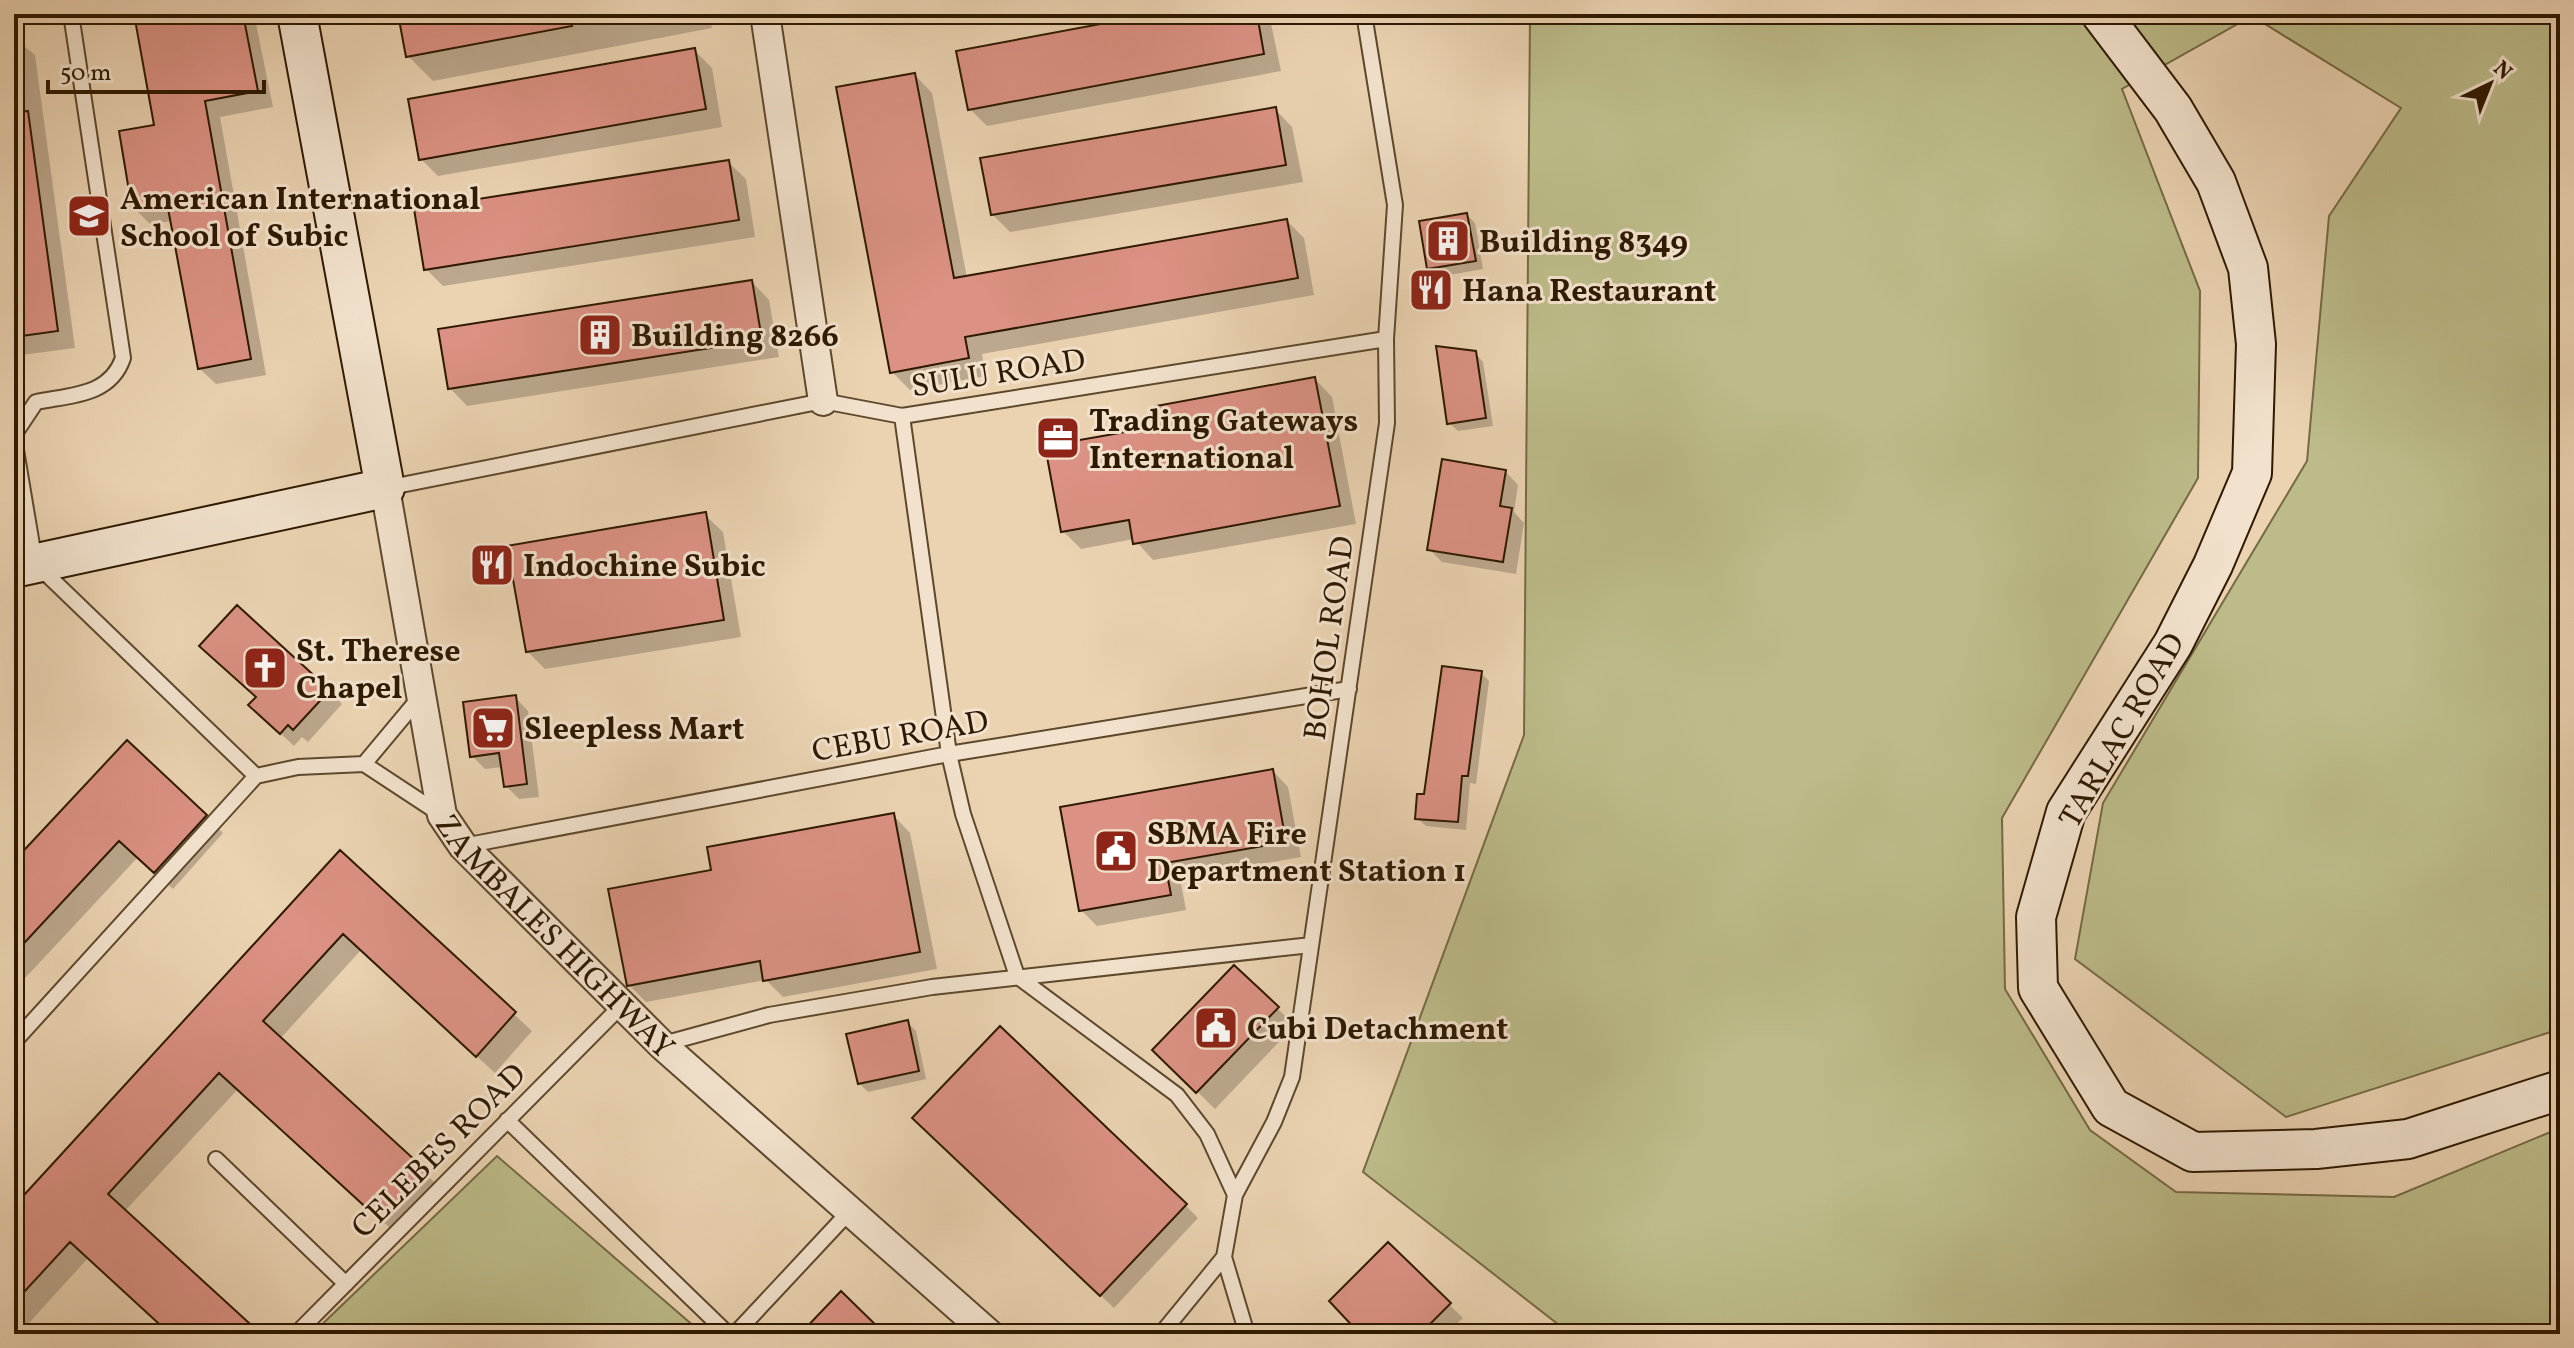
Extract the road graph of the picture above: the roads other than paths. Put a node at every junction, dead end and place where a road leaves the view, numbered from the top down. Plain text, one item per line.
1 (71, 14) edge
2 (297, 14) edge
3 (765, 14) edge
4 (1364, 14) edge
5 (2101, 14) edge
6 (1386, 339) junction
7 (823, 401) junction
8 (902, 416) junction
9 (14, 437) edge
10 (385, 488) junction
11 (25, 566) edge
12 (1349, 689) junction
13 (421, 696) junction
14 (949, 754) junction
15 (364, 764) junction
16 (256, 776) junction
17 (442, 815) junction
18 (463, 846) junction
19 (1311, 945) junction
20 (1017, 976) junction
21 (621, 1006) junction
22 (14, 1042) edge
23 (662, 1045) junction
24 (2560, 1090) edge
25 (507, 1120) junction
26 (216, 1159) dead end
27 (1235, 1195) junction
28 (849, 1212) junction
29 (1224, 1257) junction
30 (346, 1284) junction
31 (296, 1334) edge
32 (728, 1334) edge
33 (735, 1334) edge
34 (989, 1334) edge
35 (1161, 1334) edge
36 (1247, 1334) edge

1 - 9 lane
2 - 10 main road
3 - 7 street
4 - 6 lane, BOHOL ROAD
5 - 24 main road, TARLAC ROAD
6 - 8 lane, SULU ROAD
6 - 12 lane, BOHOL ROAD
7 - 8 lane, SULU ROAD
7 - 10 lane, SULU ROAD
8 - 14 lane
9 - 11 lane
10 - 11 main road
10 - 13 street, ZAMBALES HIGHWAY
11 - 16 lane
12 - 14 lane, CEBU ROAD
12 - 19 lane, BOHOL ROAD
13 - 15 lane
13 - 17 street, ZAMBALES HIGHWAY
14 - 18 lane, CEBU ROAD
14 - 20 lane
15 - 16 lane
15 - 17 lane
16 - 22 lane
17 - 18 street, ZAMBALES HIGHWAY
18 - 21 street, ZAMBALES HIGHWAY
19 - 20 lane
19 - 27 lane, BOHOL ROAD
20 - 23 lane
20 - 27 lane
21 - 23 street, ZAMBALES HIGHWAY
21 - 25 lane, CELEBES ROAD
23 - 28 street, ZAMBALES HIGHWAY
25 - 30 lane, CELEBES ROAD
25 - 32 lane
26 - 30 lane
27 - 29 lane, BOHOL ROAD
28 - 33 lane
28 - 34 street, ZAMBALES HIGHWAY
29 - 35 lane, BOHOL ROAD
29 - 36 lane, BOHOL ROAD
30 - 31 lane, CELEBES ROAD

